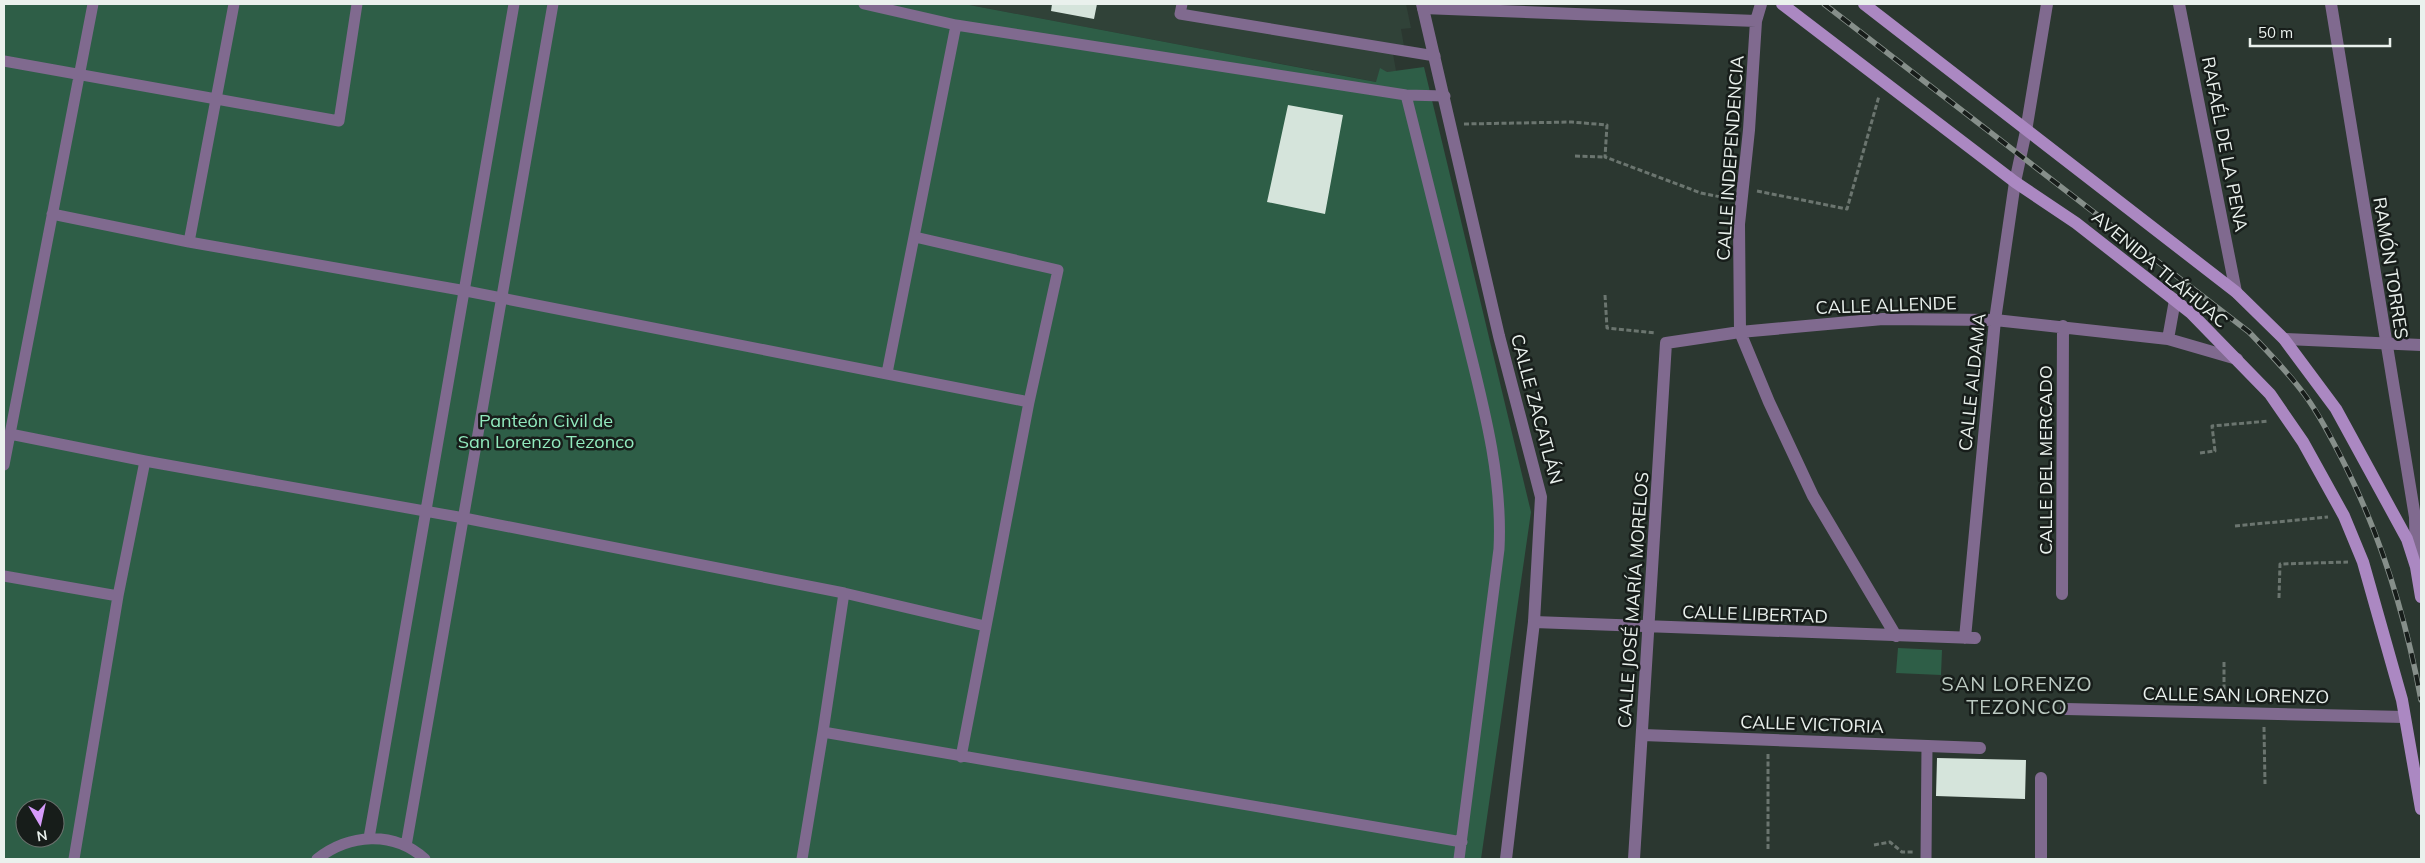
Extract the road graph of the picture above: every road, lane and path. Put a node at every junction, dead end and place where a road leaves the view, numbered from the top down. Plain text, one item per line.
1 (93, 4) edge
2 (234, 4) edge
3 (358, 4) edge
4 (514, 4) edge
5 (553, 4) edge
6 (864, 4) edge
7 (1182, 4) edge
8 (1761, 4) edge
9 (1782, 4) edge
10 (1864, 4) edge
11 (2047, 4) edge
12 (2179, 4) edge
13 (2331, 4) edge
14 (1423, 6) edge
15 (1756, 21) junction
16 (956, 25) junction
17 (1435, 56) junction
18 (4, 61) edge
19 (80, 75) junction
20 (1883, 81) junction
21 (1406, 95) junction
22 (1444, 96) junction
23 (216, 100) junction
24 (1451, 124) junction
25 (2026, 131) junction
26 (1575, 156) dead end
27 (1605, 157) junction
28 (2015, 182) junction
29 (1742, 194) junction
30 (52, 214) junction
31 (915, 237) junction
32 (189, 242) junction
33 (466, 291) junction
34 (2236, 292) junction
35 (1605, 295) dead end
36 (502, 300) junction
37 (2175, 300) junction
38 (1995, 320) junction
39 (2063, 326) junction
40 (1740, 332) junction
41 (2168, 339) junction
42 (2284, 339) junction
43 (1666, 343) junction
44 (2386, 343) junction
45 (2421, 345) edge
46 (2237, 359) junction
47 (886, 373) junction
48 (1029, 402) junction
49 (2287, 419) junction
50 (10, 434) junction
51 (2200, 453) dead end
52 (145, 461) junction
53 (4, 465) edge
54 (425, 513) junction
55 (2344, 516) junction
56 (464, 518) junction
57 (2235, 526) dead end
58 (2363, 562) junction
59 (2419, 567) edge
60 (4, 576) edge
61 (844, 593) junction
62 (2062, 594) dead end
63 (118, 596) junction
64 (2421, 597) edge
65 (2278, 598) dead end
66 (1534, 622) junction
67 (985, 626) junction
68 (1650, 627) junction
69 (1896, 636) junction
70 (1970, 638) joint
71 (2224, 662) dead end
72 (2066, 709) dead end
73 (2224, 713) junction
74 (2264, 714) junction
75 (2404, 717) junction
76 (824, 732) junction
77 (1643, 735) junction
78 (1768, 740) junction
79 (1927, 746) junction
80 (1980, 748) dead end
81 (961, 757) junction
82 (2041, 778) dead end
83 (2265, 784) dead end
84 (2421, 809) edge
85 (369, 838) junction
86 (1462, 842) junction
87 (1874, 845) dead end
88 (406, 846) junction
89 (1768, 849) dead end
90 (1926, 856) edge
91 (74, 859) edge
92 (317, 859) edge
93 (424, 859) edge
94 (802, 859) edge
95 (1459, 859) edge
96 (1506, 859) edge
97 (1634, 859) edge
98 (2041, 859) edge

1 - 19 lane
2 - 23 lane
3 - 23 lane
4 - 33 lane
5 - 36 lane
6 - 16 lane
7 - 17 lane
8 - 15 street, CALLE INDEPENDENCIA
9 - 20 main road, AVENIDA TLÁHUAC
10 - 25 main road, AVENIDA TLÁHUAC
11 - 25 street, CALLE ALDAMA
12 - 34 street, RAFAÉL DE LA PENA
13 - 44 street, RAMÓN TORRES
14 - 15 street
14 - 17 street, CALLE ZACATLÁN
15 - 29 street, CALLE INDEPENDENCIA
16 - 21 lane
16 - 31 lane
17 - 22 street, CALLE ZACATLÁN
18 - 19 lane
19 - 23 lane
19 - 30 lane
20 - 28 main road, AVENIDA TLÁHUAC
20 - 29 path
21 - 22 lane
21 - 86 lane
22 - 24 street, CALLE ZACATLÁN
23 - 32 lane
24 - 27 path
24 - 66 street, CALLE ZACATLÁN
25 - 28 street, CALLE ALDAMA
25 - 34 main road, AVENIDA TLÁHUAC
26 - 27 path
27 - 29 path
28 - 37 main road, AVENIDA TLÁHUAC
28 - 38 street, CALLE ALDAMA
29 - 40 street, CALLE INDEPENDENCIA
30 - 32 lane
30 - 50 lane
31 - 47 lane
31 - 48 lane
32 - 33 lane
33 - 36 lane
33 - 54 lane
34 - 42 main road, AVENIDA TLÁHUAC
35 - 43 path
36 - 47 lane
36 - 56 lane
37 - 41 street
37 - 46 main road, AVENIDA TLÁHUAC
38 - 39 street, CALLE ALLENDE
38 - 40 street, CALLE ALLENDE
38 - 70 street, CALLE ALDAMA
39 - 41 street, CALLE ALLENDE
39 - 62 street, CALLE DEL MERCADO
40 - 43 street, CALLE ALLENDE
40 - 69 street, CALLE INDEPENDENCIA
41 - 46 street, CALLE ALLENDE
42 - 44 street
42 - 59 main road, AVENIDA TLÁHUAC
43 - 68 street, CALLE JOSÉ MARÍA MORELOS
44 - 45 street
44 - 59 street, RAMÓN TORRES
46 - 49 main road, AVENIDA TLÁHUAC
47 - 48 lane
48 - 67 lane
49 - 51 path
49 - 55 main road, AVENIDA TLÁHUAC
50 - 52 lane
50 - 53 lane
52 - 54 lane
52 - 63 lane
54 - 56 lane
54 - 85 lane
55 - 57 path
55 - 58 main road, AVENIDA TLÁHUAC
56 - 61 lane
56 - 88 lane
58 - 65 path
58 - 75 main road, AVENIDA TLÁHUAC
59 - 64 main road, AVENIDA TLÁHUAC
60 - 63 lane
61 - 67 lane
61 - 76 lane
63 - 91 lane
66 - 68 street, CALLE LIBERTAD
66 - 96 street, CALLE ZACATLÁN
67 - 81 lane
68 - 69 street, CALLE LIBERTAD
68 - 77 street, CALLE JOSÉ MARÍA MORELOS
69 - 70 street, CALLE LIBERTAD
71 - 73 path
72 - 73 street, CALLE SAN LORENZO
73 - 74 street, CALLE SAN LORENZO
74 - 75 street, CALLE SAN LORENZO
74 - 83 path
75 - 84 main road, AVENIDA TLÁHUAC
76 - 81 lane
76 - 94 lane
77 - 78 street, CALLE VICTORIA
77 - 97 street, CALLE JOSÉ MARÍA MORELOS
78 - 79 street, CALLE VICTORIA
78 - 89 path
79 - 80 street, CALLE VICTORIA
79 - 90 lane
81 - 86 lane
82 - 98 street
85 - 88 lane
85 - 92 lane
86 - 95 lane
87 - 90 path
88 - 93 lane

